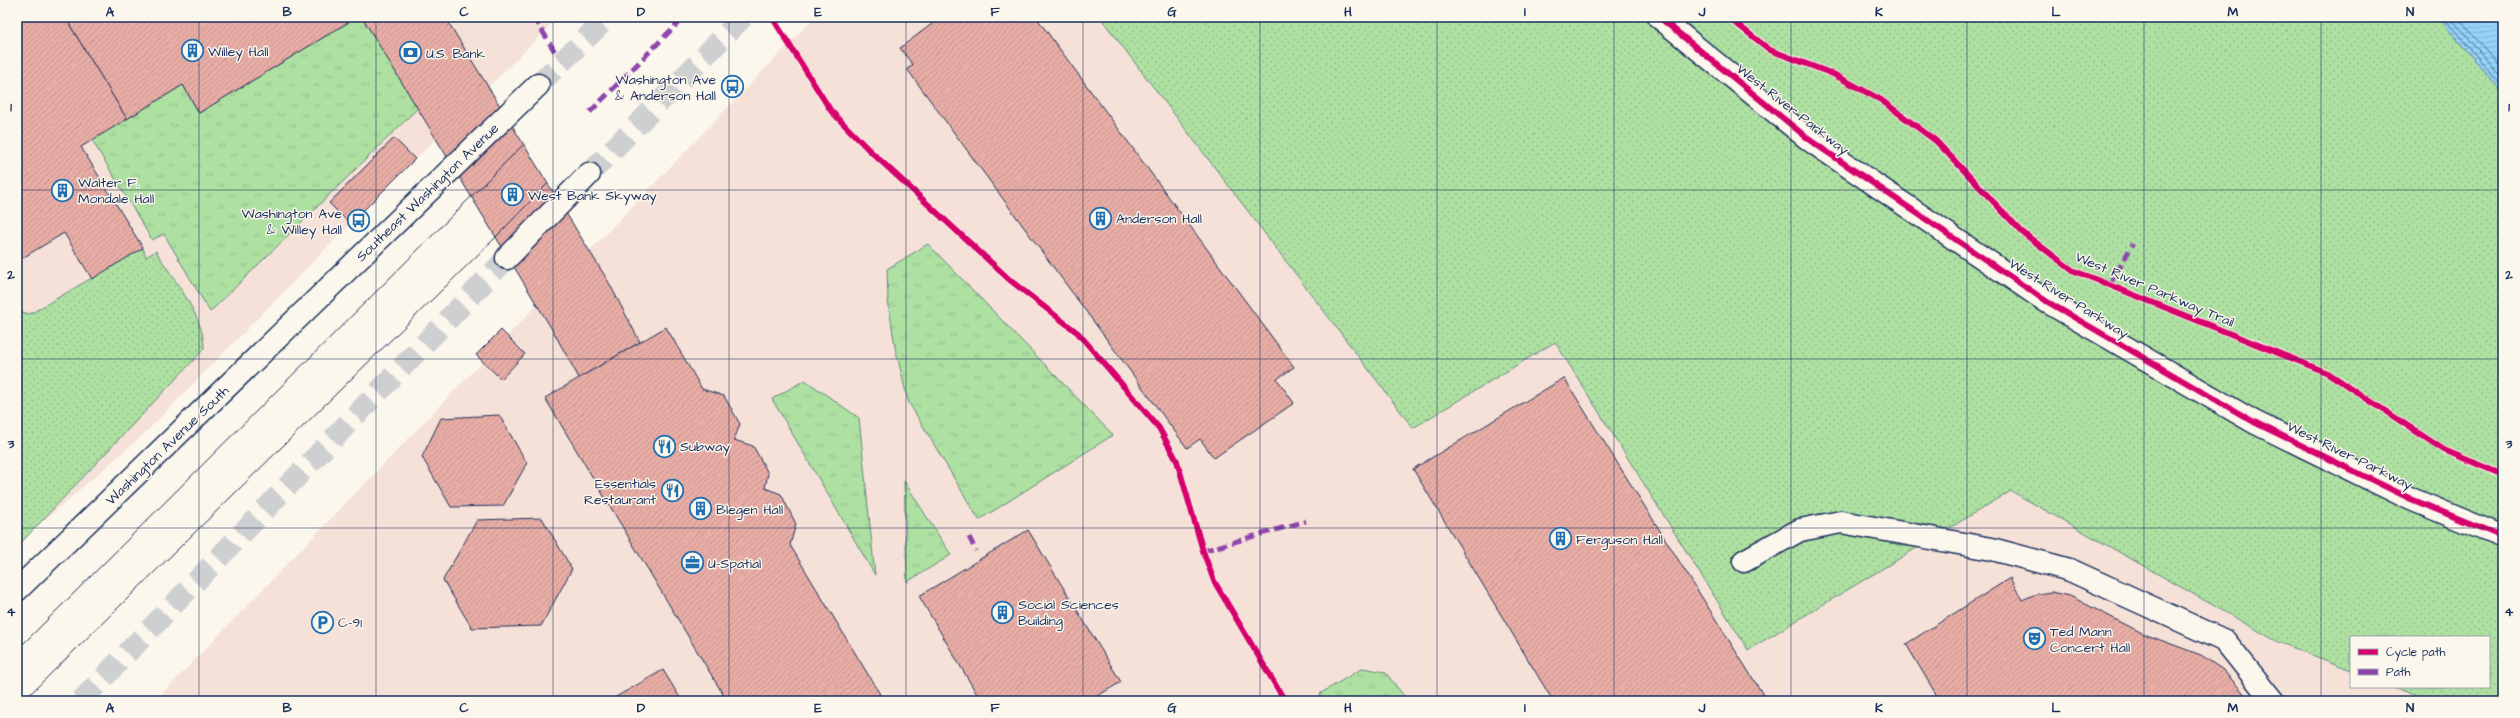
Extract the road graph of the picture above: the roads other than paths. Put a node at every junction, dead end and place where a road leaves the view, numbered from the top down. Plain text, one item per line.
1 (1660, 17) edge
2 (538, 85) tunnel mouth
3 (589, 174) tunnel mouth
4 (507, 258) tunnel mouth
5 (317, 299) joint
6 (2503, 537) edge
7 (1744, 561) dead end
8 (17, 590) edge
9 (2273, 701) edge

1 - 6 street, West River Parkway
2 - 5 street, Southeast Washington Avenue
3 - 4 street
5 - 8 street, Washington Avenue South
7 - 9 street

